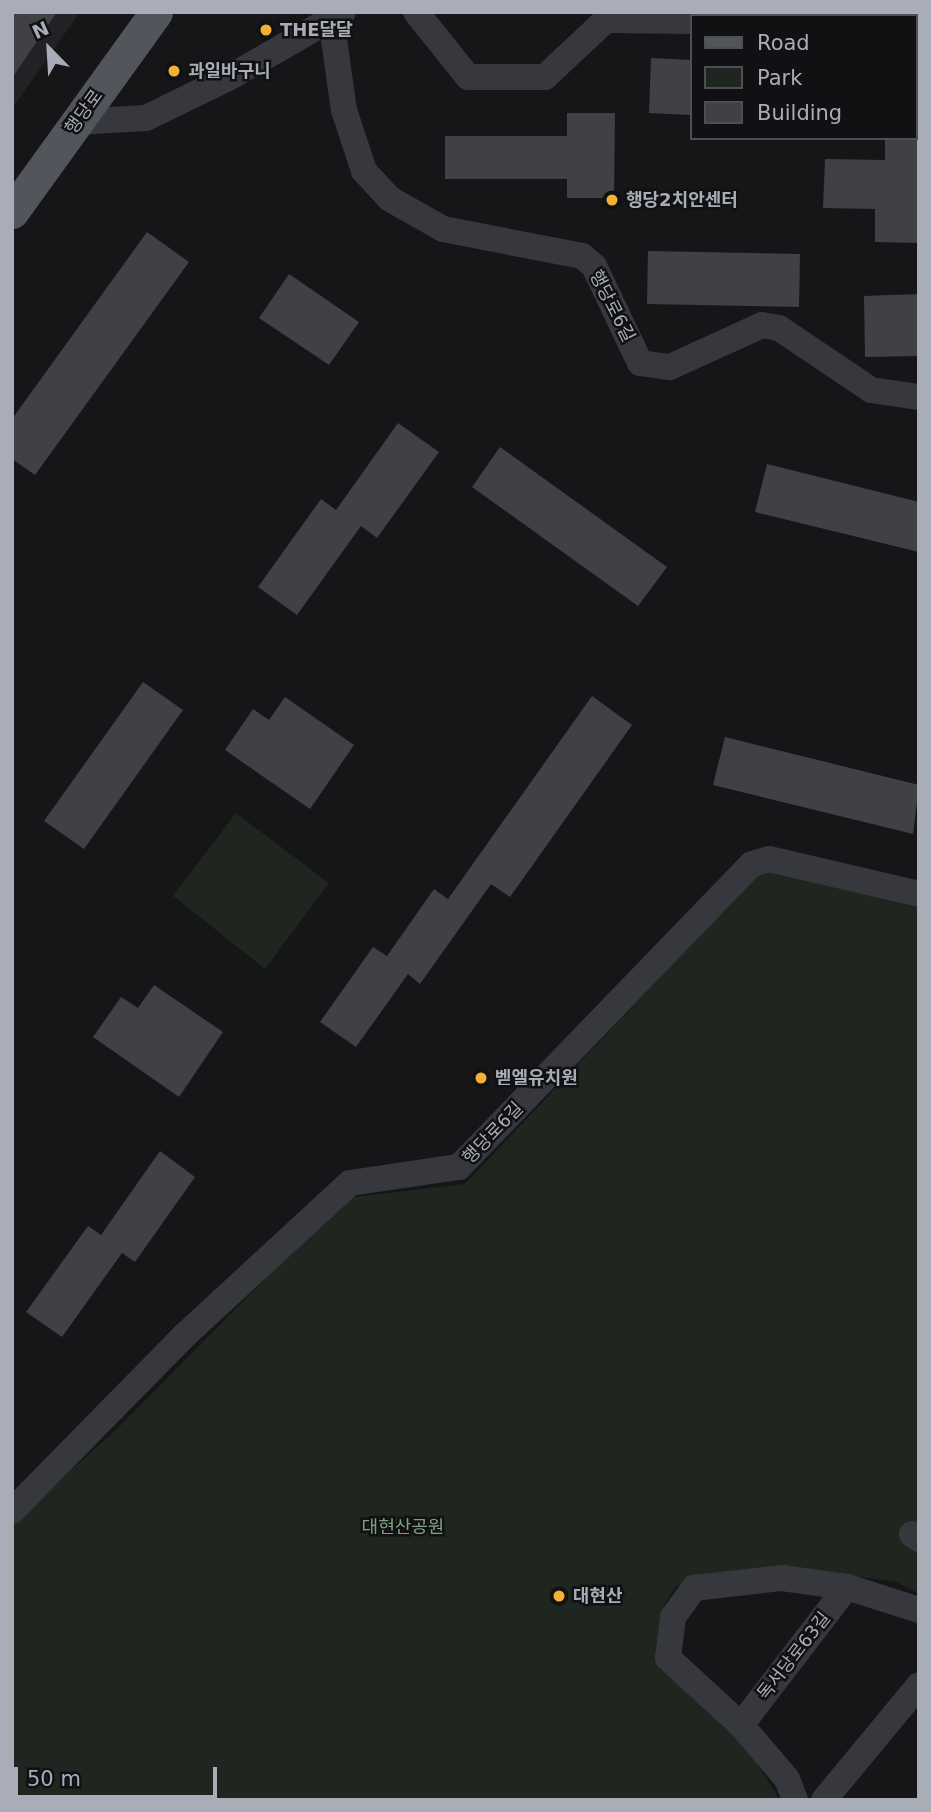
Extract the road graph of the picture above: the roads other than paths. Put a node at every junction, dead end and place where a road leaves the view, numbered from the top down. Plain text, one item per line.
1 (155, 12) edge
2 (416, 12) edge
3 (337, 15) edge
4 (690, 21) edge
5 (76, 122) junction
6 (12, 212) edge
7 (919, 397) edge
8 (919, 894) edge
9 (12, 1511) edge
10 (847, 1587) junction
11 (919, 1610) edge
12 (919, 1685) edge
13 (741, 1726) junction
14 (795, 1800) edge
15 (824, 1800) edge

1 - 5 main road, 행당로
2 - 4 street
3 - 5 street
3 - 7 street, 행당로6길
5 - 6 main road, 행당로
8 - 9 street, 행당로6길
10 - 11 street, 독서당로63길
10 - 13 street, 독서당로63길
10 - 13 street, 독서당로63길
12 - 15 street
13 - 14 street, 독서당로63길

